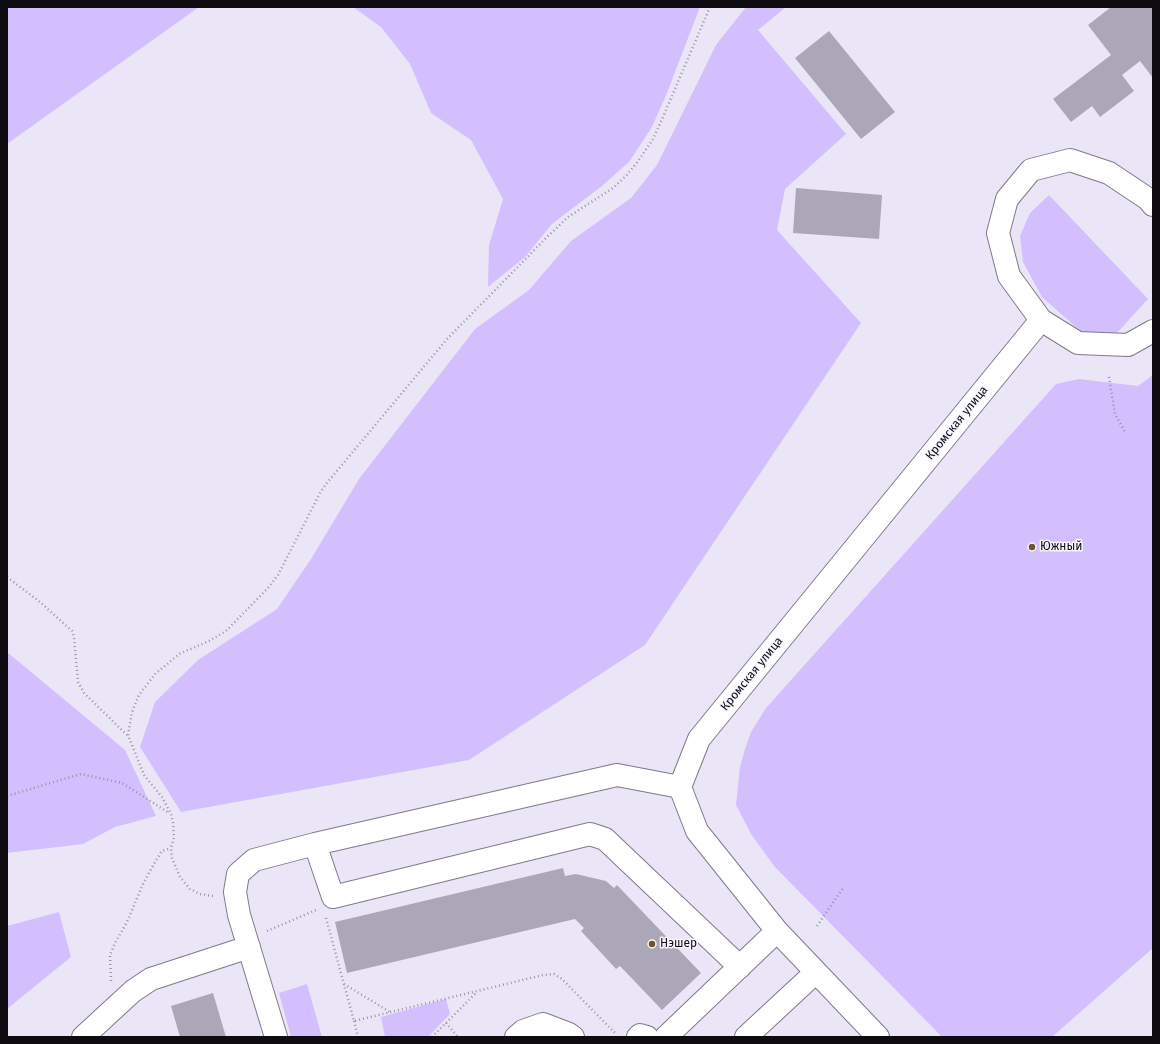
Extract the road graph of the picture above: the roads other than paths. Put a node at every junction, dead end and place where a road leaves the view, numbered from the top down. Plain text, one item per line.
1 (1153, 205) edge
2 (1041, 320) junction
3 (1153, 331) edge
4 (680, 787) junction
5 (315, 844) junction
6 (777, 931) junction
7 (248, 944) junction
8 (740, 967) junction
9 (815, 973) junction
10 (83, 1037) edge
11 (276, 1037) edge
12 (516, 1037) edge
13 (573, 1037) edge
14 (638, 1037) edge
15 (647, 1037) edge
16 (666, 1037) edge
17 (746, 1037) edge
18 (878, 1037) edge

1 - 2 street
2 - 3 street
2 - 4 street, Кромская улица
4 - 5 street
4 - 6 street
5 - 7 street
5 - 8 street
6 - 8 street
6 - 9 street
7 - 10 street
7 - 11 street
8 - 16 street
9 - 17 street
9 - 18 street
12 - 13 street
14 - 15 street

